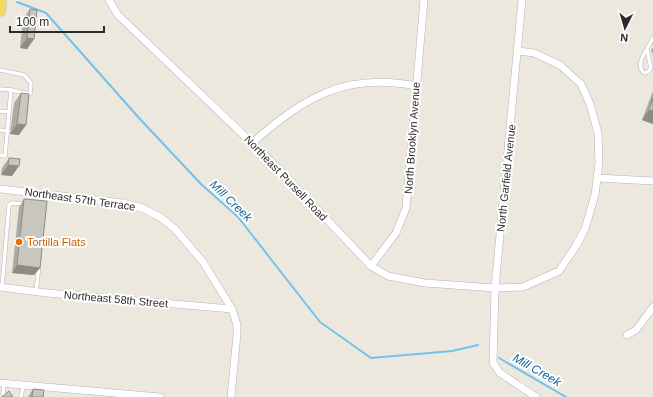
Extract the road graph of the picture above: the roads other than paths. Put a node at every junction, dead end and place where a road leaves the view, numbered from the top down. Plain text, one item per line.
1 (1, 0) edge
2 (109, 0) edge
3 (424, 0) edge
4 (522, 0) edge
5 (0, 11) edge
6 (653, 38) edge
7 (647, 50) junction
8 (518, 51) junction
9 (0, 70) edge
10 (416, 86) junction
11 (0, 89) edge
12 (11, 90) junction
13 (0, 112) edge
14 (9, 112) junction
15 (0, 130) edge
16 (8, 131) junction
17 (252, 143) junction
18 (0, 155) edge
19 (598, 178) junction
20 (653, 181) edge
21 (0, 189) edge
22 (32, 205) edge
23 (0, 246) edge
24 (6, 246) junction
25 (39, 260) edge
26 (371, 266) junction
27 (1, 287) edge
28 (495, 288) junction
29 (36, 291) junction
30 (653, 307) edge
31 (232, 309) junction
32 (627, 335) dead end
33 (2, 383) edge
34 (22, 386) junction
35 (6, 397) edge
36 (21, 397) edge
37 (160, 397) edge
38 (231, 397) edge
39 (536, 397) edge

1 - 5 main road
2 - 17 street, Northeast Pursell Road
3 - 10 street, North Brooklyn Avenue
4 - 8 street, North Garfield Avenue
6 - 7 lane
7 - 7 lane
8 - 19 street, Northeast Pursell Road
8 - 28 street, North Garfield Avenue
9 - 12 lane
10 - 17 street
10 - 26 street, North Brooklyn Avenue
11 - 12 lane
12 - 14 lane
13 - 14 lane
14 - 16 lane
15 - 16 lane
16 - 18 lane
17 - 26 street, Northeast Pursell Road
19 - 20 street
19 - 28 street, Northeast Pursell Road
21 - 31 street, Northeast 57th Terrace
22 - 24 lane
23 - 24 lane
24 - 27 lane
25 - 29 lane
26 - 28 street, Northeast Pursell Road
27 - 29 street, Northeast 58th Street
28 - 39 street, North Garfield Avenue
29 - 31 street, Northeast 58th Street
30 - 32 street
31 - 38 street, Northeast 57th Terrace
33 - 34 street
33 - 35 lane
34 - 36 lane
34 - 37 street

